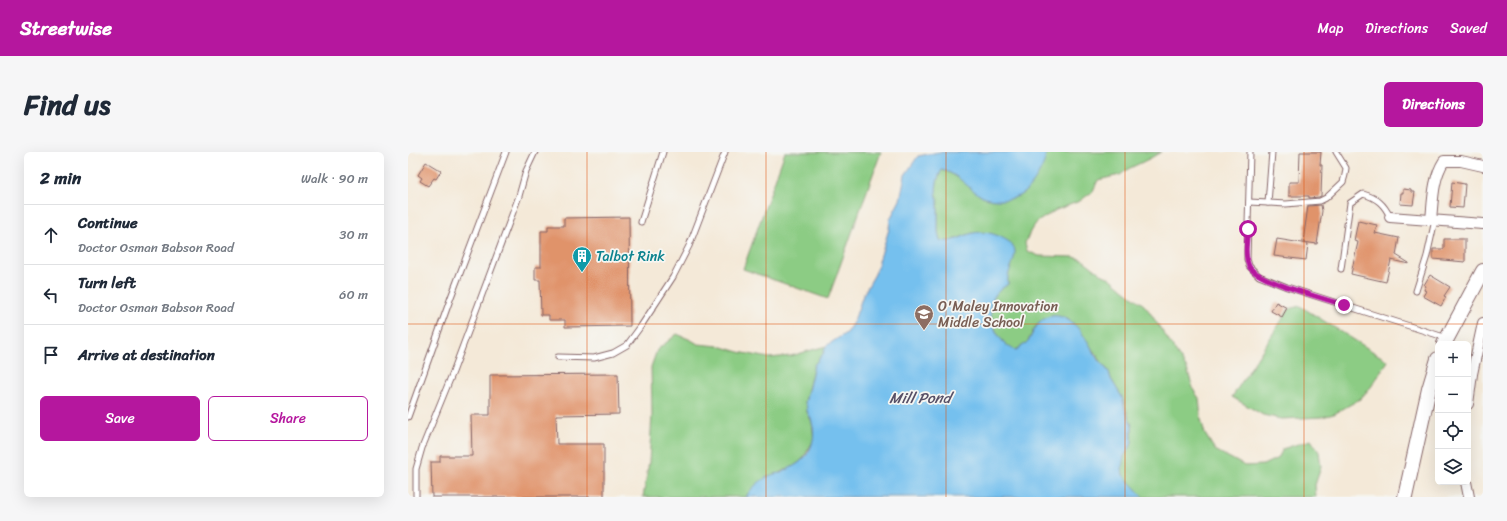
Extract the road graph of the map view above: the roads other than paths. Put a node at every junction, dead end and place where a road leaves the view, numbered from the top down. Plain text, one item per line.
1 (506, 152) edge
2 (536, 152) edge
3 (663, 152) edge
4 (725, 152) edge
5 (1250, 152) edge
6 (1272, 152) edge
7 (1336, 152) edge
8 (1483, 166) edge
9 (1249, 202) junction
10 (1268, 203) junction
11 (1390, 217) joint
12 (1433, 220) junction
13 (641, 222) dead end
14 (1483, 224) edge
15 (1341, 269) dead end
16 (1483, 271) edge
17 (1416, 291) dead end
18 (1483, 323) edge
19 (1446, 341) edge
20 (558, 357) dead end
21 (1435, 369) edge
22 (1471, 382) edge
23 (408, 417) edge
24 (1467, 485) edge
25 (416, 497) edge
26 (1405, 497) edge
27 (1469, 497) edge

1 - 23 lane
2 - 25 lane
3 - 13 lane
4 - 20 lane
5 - 9 lane
6 - 10 lane
7 - 10 lane
8 - 12 street
9 - 10 lane
9 - 19 lane
11 - 12 street
11 - 15 lane
12 - 14 street
12 - 17 lane
16 - 19 main road
18 - 22 street
21 - 26 main road
24 - 27 street

